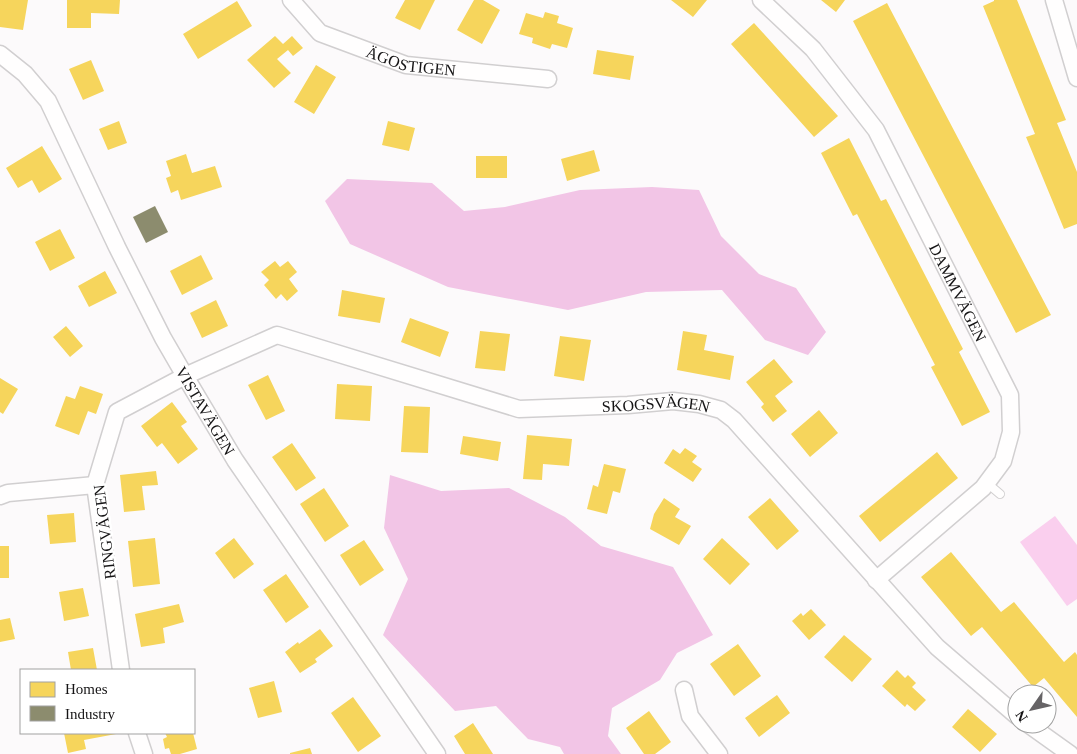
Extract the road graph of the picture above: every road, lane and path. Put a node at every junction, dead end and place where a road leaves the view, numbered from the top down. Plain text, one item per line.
1 (291, 0) edge
2 (761, 0) edge
3 (1054, 0) edge
4 (0, 54) edge
5 (1077, 78) edge
6 (548, 79) dead end
7 (185, 376) junction
8 (987, 483) junction
9 (95, 484) junction
10 (1000, 494) dead end
11 (0, 496) edge
12 (876, 580) junction
13 (120, 669) edge
14 (684, 690) dead end
15 (1007, 707) edge
16 (137, 734) edge
17 (1042, 734) edge
18 (144, 754) edge
19 (437, 754) edge
20 (718, 754) edge
21 (1070, 754) edge

1 - 6 street, ÄGOSTIGEN
2 - 8 street, DAMMVÄGEN
3 - 5 street
4 - 7 street, VISTAVÄGEN
7 - 9 street, RINGVÄGEN
7 - 12 street, SKOGSVÄGEN
7 - 19 street, VISTAVÄGEN
8 - 10 lane
8 - 12 street, DAMMVÄGEN
9 - 11 street
9 - 13 street, RINGVÄGEN
12 - 15 street, SKOGSVÄGEN
14 - 20 street
16 - 18 street
17 - 21 street

